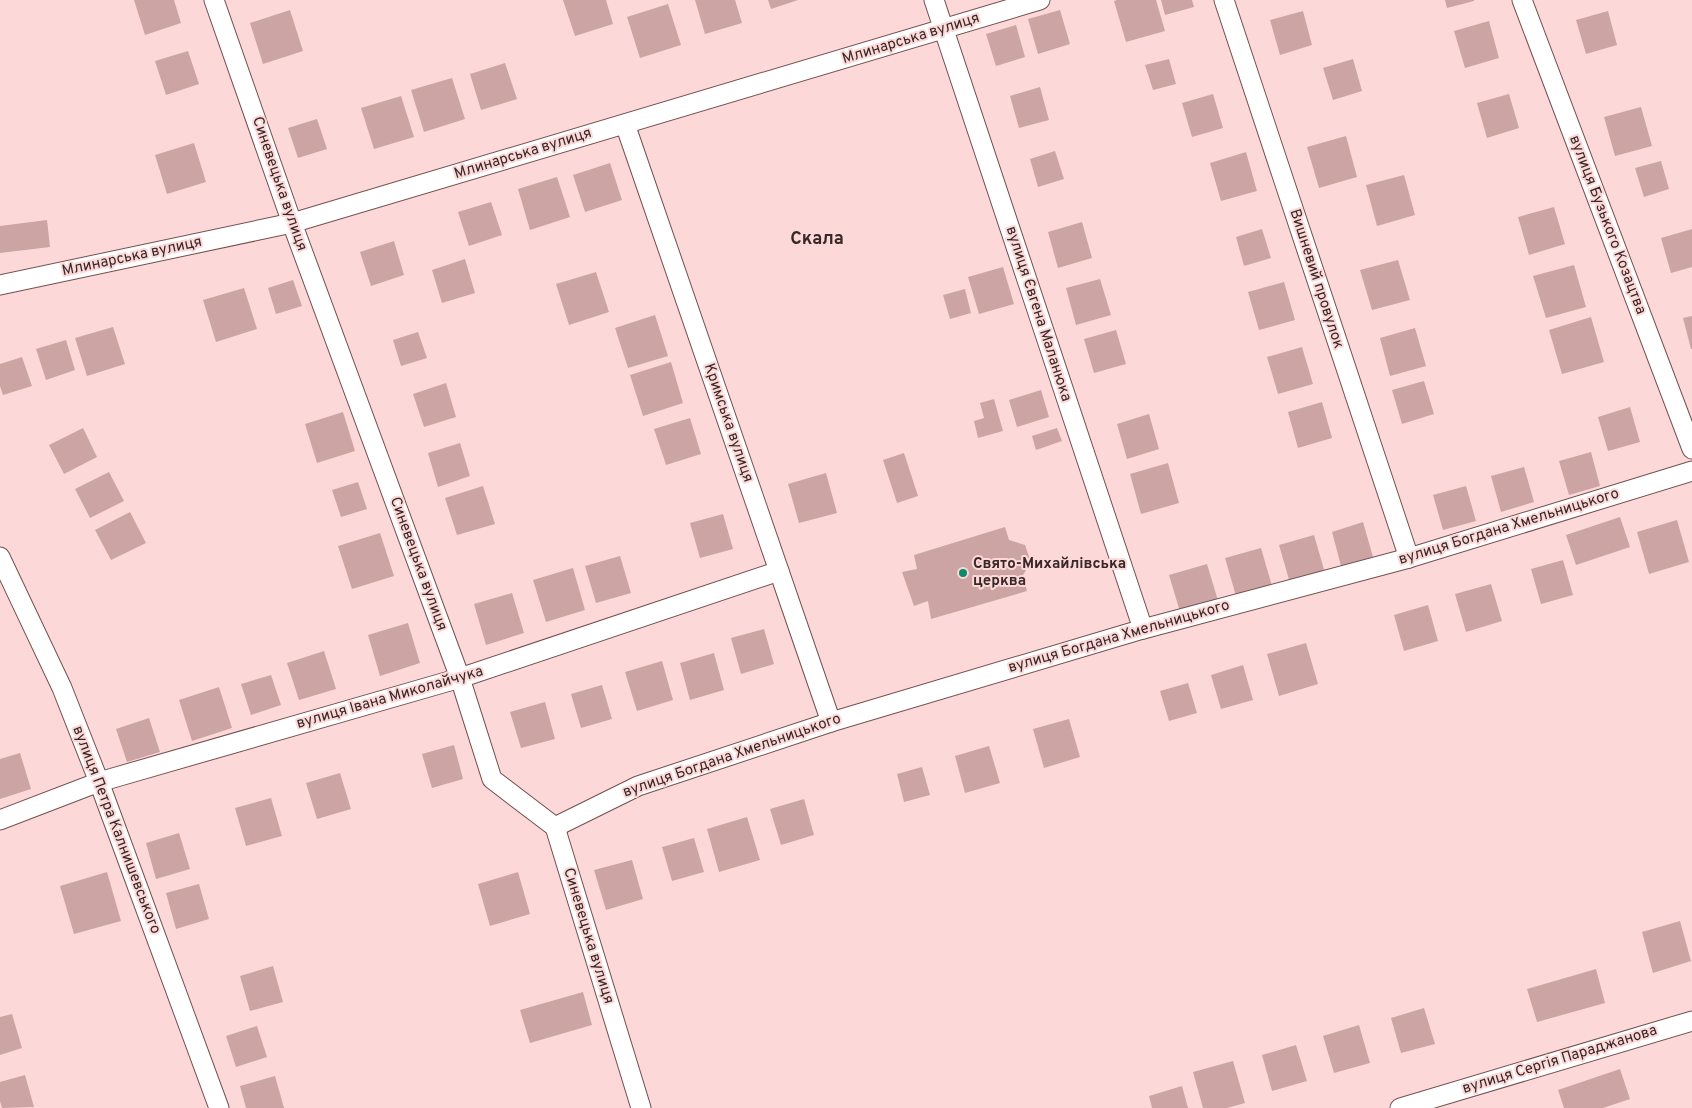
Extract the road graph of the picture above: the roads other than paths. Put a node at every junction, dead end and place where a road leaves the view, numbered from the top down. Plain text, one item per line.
1 (214, 0) edge
2 (934, 0) edge
3 (1040, 0) edge
4 (1224, 0) edge
5 (1522, 0) edge
6 (943, 29) junction
7 (625, 124) junction
8 (292, 223) junction
9 (0, 284) edge
10 (1692, 449) edge
11 (1692, 471) edge
12 (0, 556) edge
13 (1409, 558) junction
14 (780, 571) junction
15 (1143, 629) junction
16 (460, 678) junction
17 (831, 722) junction
18 (99, 782) junction
19 (0, 820) edge
20 (555, 827) junction
21 (1692, 1021) edge
22 (220, 1108) edge
23 (641, 1108) edge
24 (1400, 1108) edge

1 - 8 street, Синевецька вулиця
2 - 6 street, вулиця Євгена Маланюка
3 - 6 street, Млинарська вулиця
4 - 13 street, Вишневий провулок
5 - 10 street, вулиця Бузького Козацтва
6 - 7 street, Млинарська вулиця
6 - 15 street, вулиця Євгена Маланюка
7 - 8 street, Млинарська вулиця
7 - 14 street, Кримська вулиця
8 - 9 street, Млинарська вулиця
8 - 16 street, Синевецька вулиця
11 - 13 street, вулиця Богдана Хмельницького
12 - 18 street, вулиця Петра Калнишевського
13 - 15 street, вулиця Богдана Хмельницького
14 - 16 street, вулиця Івана Миколайчука
14 - 17 street, Кримська вулиця
15 - 17 street, вулиця Богдана Хмельницького
16 - 18 street, вулиця Івана Миколайчука
16 - 20 street, Синевецька вулиця
17 - 20 street, вулиця Богдана Хмельницького
18 - 19 street, вулиця Івана Миколайчука
18 - 22 street, вулиця Петра Калнишевського
20 - 23 street, Синевецька вулиця
21 - 24 street, вулиця Сергія Параджанова

